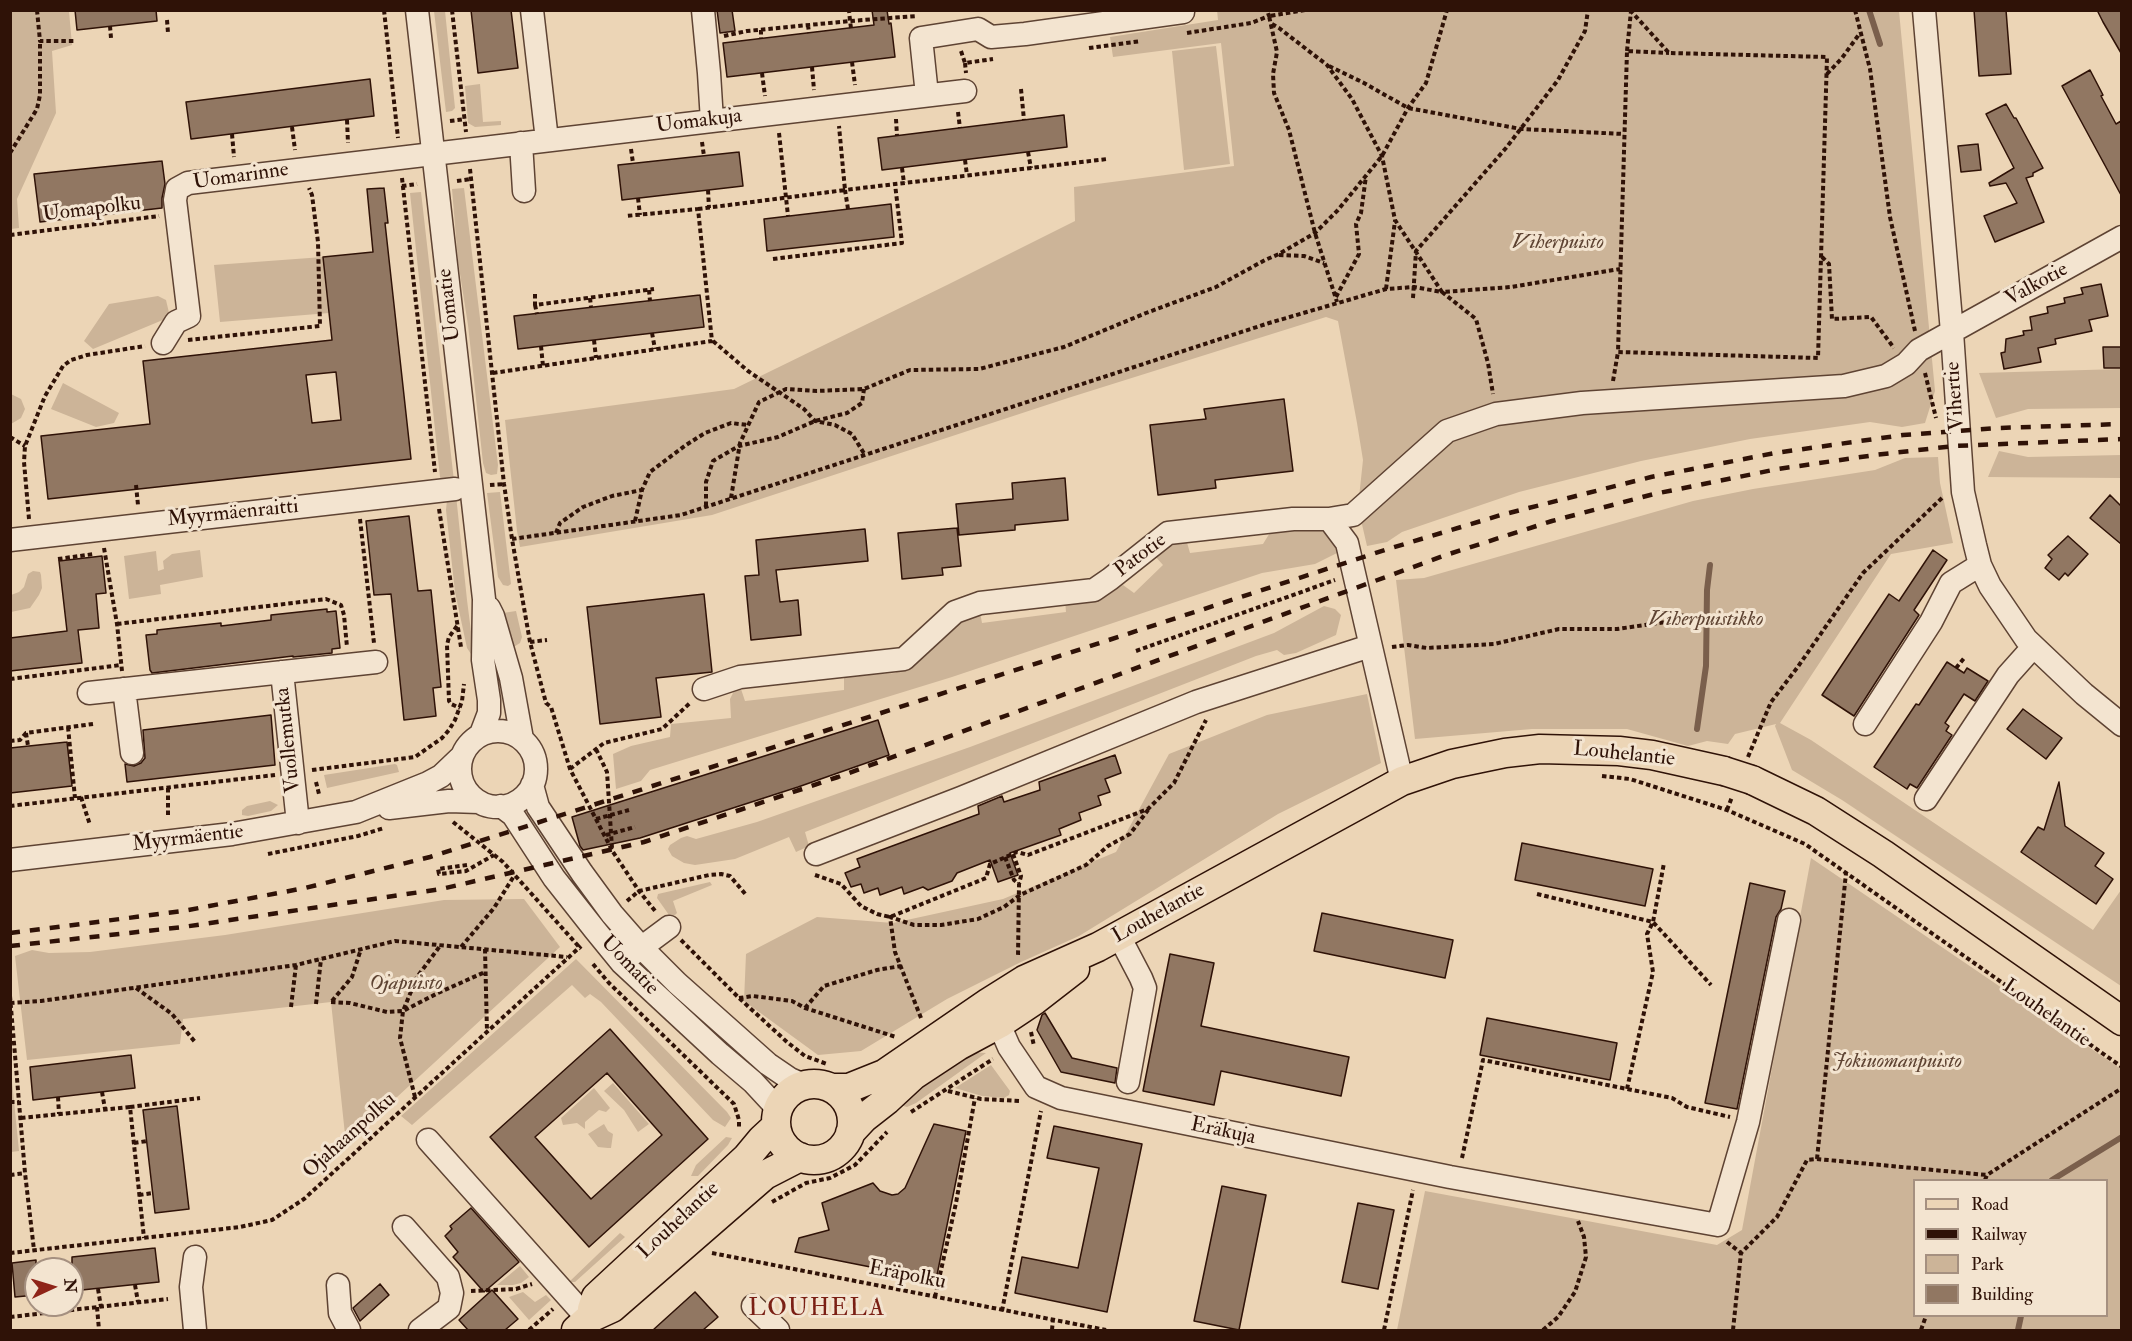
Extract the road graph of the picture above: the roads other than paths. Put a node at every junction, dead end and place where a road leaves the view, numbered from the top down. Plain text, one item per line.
1 (417, 10) edge
2 (532, 10) edge
3 (703, 10) edge
4 (1924, 10) edge
5 (1183, 12) dead end
6 (927, 95) junction
7 (961, 98) road end
8 (712, 121) junction
9 (546, 140) junction
10 (521, 143) junction
11 (433, 153) junction
12 (525, 191) dead end
13 (2121, 237) edge
14 (1952, 332) junction
15 (163, 343) road end
16 (1610, 401) joint
17 (446, 490) road end
18 (1329, 519) junction
19 (10, 540) edge
20 (1980, 565) junction
21 (484, 599) junction
22 (1378, 647) junction
23 (2033, 647) junction
24 (376, 662) road end
25 (282, 672) junction
26 (704, 689) road end
27 (89, 693) dead end
28 (125, 698) junction
29 (1865, 724) dead end
30 (2121, 725) edge
31 (481, 734) junction
32 (522, 739) junction
33 (132, 753) dead end
34 (462, 756) junction
35 (1402, 781) junction
36 (532, 785) junction
37 (433, 793) junction
38 (1926, 799) dead end
39 (490, 804) junction
40 (298, 823) junction
41 (10, 860) edge
42 (812, 863) road end
43 (1789, 920) dead end
44 (669, 927) dead end
45 (1108, 941) junction
46 (640, 946) junction
47 (622, 963) junction
48 (2121, 1021) edge
49 (999, 1024) junction
50 (1128, 1082) dead end
51 (804, 1085) junction
52 (832, 1088) junction
53 (777, 1117) junction
54 (850, 1133) junction
55 (428, 1140) dead end
56 (800, 1157) junction
57 (404, 1227) dead end
58 (195, 1257) dead end
59 (338, 1285) dead end
60 (753, 1306) dead end
61 (582, 1325) edge
62 (195, 1330) edge
63 (349, 1330) edge
64 (420, 1330) edge
65 (778, 1330) edge

1 - 11 street, Uomatie
2 - 9 street
3 - 8 street
4 - 14 street, Vihertie
5 - 6 street
6 - 7 street, Uomakuja
6 - 8 street, Uomakuja
8 - 9 street, Uomakuja
9 - 10 street, Uomakuja
10 - 11 street, Uomakuja
10 - 12 street
11 - 15 street, Uomarinne
11 - 21 street, Uomatie
13 - 14 street, Valkotie
14 - 16 street, Valkotie
14 - 20 street, Vihertie
16 - 18 street, Patotie
17 - 19 street, Myyrmäenraitti
18 - 22 street
18 - 26 street, Patotie
20 - 23 street, Vihertie
20 - 29 street
21 - 31 street, Uomatie
21 - 32 street, Uomatie
22 - 35 street
22 - 42 street
23 - 30 street, Vihertie
23 - 38 street
24 - 25 street
25 - 28 street, Vuollemutka
25 - 40 street, Vuollemutka
27 - 28 street, Vuollemutka
28 - 33 street
31 - 32 street
31 - 34 street
32 - 36 street
34 - 37 street, Myyrmäentie
34 - 39 street
35 - 45 main road, Louhelantie
35 - 48 main road, Louhelantie
36 - 39 street
36 - 46 street, Uomatie
37 - 39 street, Myyrmäentie
37 - 40 street, Myyrmäentie
39 - 47 street, Uomatie
40 - 41 street, Myyrmäentie
43 - 49 street, Eräkuja
44 - 46 street
45 - 49 main road, Louhelantie
45 - 50 street
46 - 47 street
46 - 51 street, Uomatie
47 - 53 street, Uomatie
49 - 52 main road, Louhelantie
49 - 54 main road, Louhelantie
51 - 52 main road
51 - 53 main road
52 - 54 main road
53 - 56 main road
53 - 61 main road, Louhelantie
54 - 56 main road
55 - 61 street
56 - 61 main road, Louhelantie
57 - 64 street
58 - 62 street
59 - 63 street
60 - 65 street

